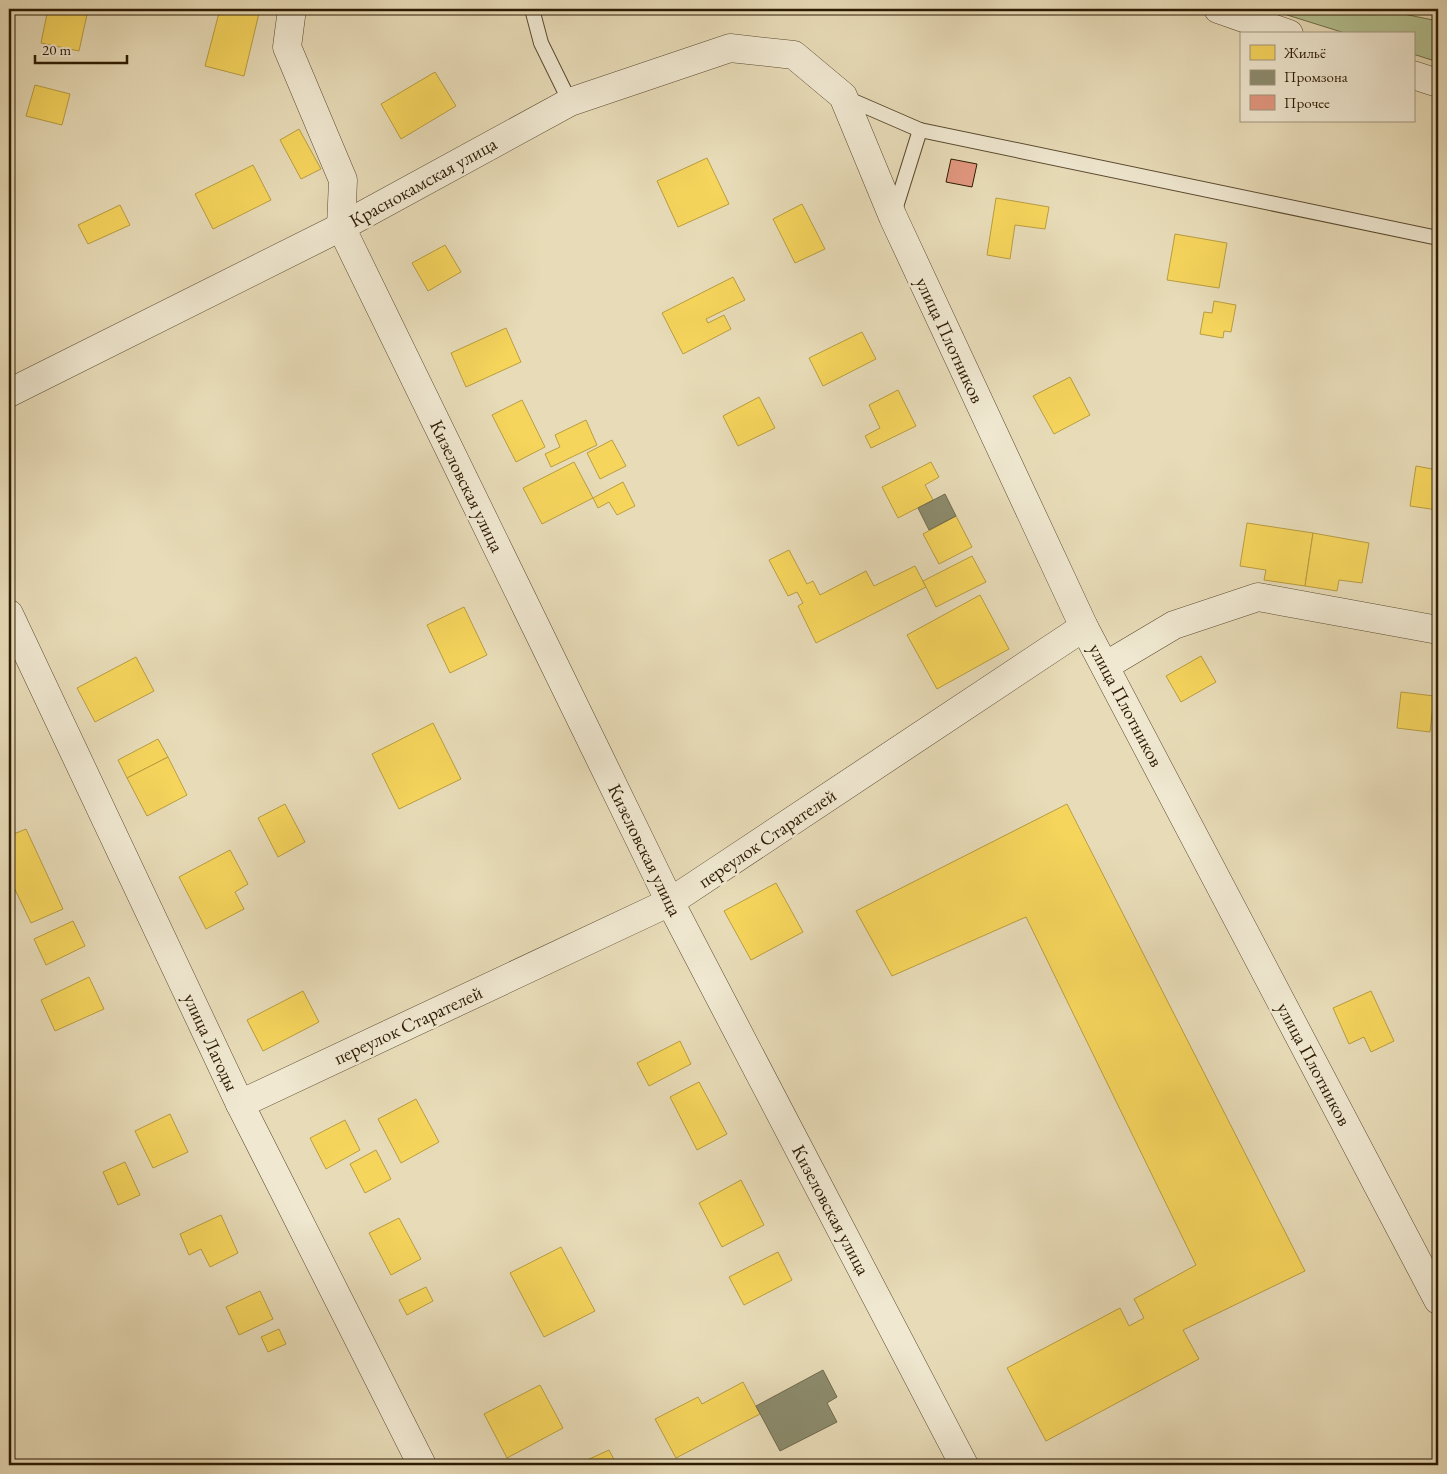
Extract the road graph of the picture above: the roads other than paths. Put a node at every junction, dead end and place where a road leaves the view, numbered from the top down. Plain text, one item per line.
1 (292, 9) edge
2 (532, 9) edge
3 (1218, 9) edge
4 (1283, 32) edge
5 (1414, 75) edge
6 (1438, 83) edge
7 (843, 96) junction
8 (570, 102) junction
9 (920, 130) junction
10 (893, 216) junction
11 (340, 228) junction
12 (1438, 238) edge
13 (9, 393) edge
14 (9, 614) edge
15 (1084, 628) junction
16 (1438, 630) edge
17 (1105, 666) junction
18 (670, 902) junction
19 (240, 1104) junction
20 (1438, 1300) edge
21 (422, 1465) edge
22 (964, 1465) edge

1 - 11 street
2 - 8 lane
3 - 4 street
5 - 6 street
7 - 8 street, Краснокамская улица
7 - 9 lane
7 - 10 street, улица Плотников
8 - 11 street, Краснокамская улица
9 - 10 lane
9 - 12 lane
10 - 15 street, улица Плотников
11 - 13 street, Краснокамская улица
11 - 18 street, Кизеловская улица
14 - 19 street, улица Лагоды
15 - 17 street, улица Плотников
15 - 18 street, переулок Старателей
16 - 17 street
17 - 20 street, улица Плотников
18 - 19 street, переулок Старателей
18 - 22 street, Кизеловская улица
19 - 21 street, улица Лагоды

